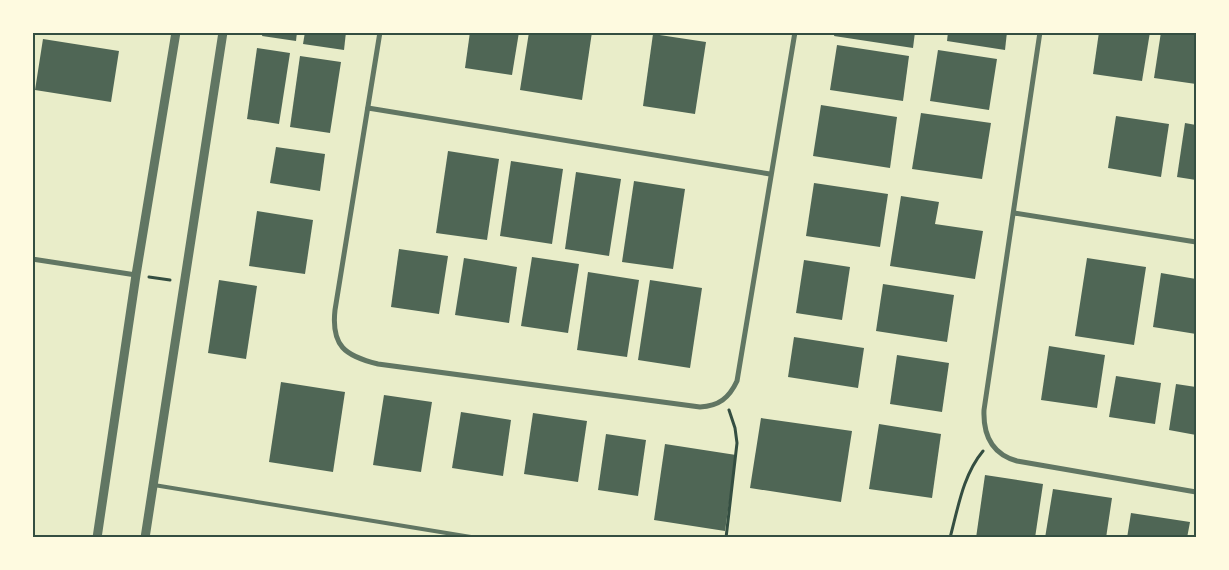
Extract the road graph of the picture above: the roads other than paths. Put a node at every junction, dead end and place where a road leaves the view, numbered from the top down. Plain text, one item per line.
1 (176, 32) edge
2 (223, 32) edge
3 (380, 32) edge
4 (795, 32) edge
5 (1040, 32) edge
6 (368, 108) junction
7 (770, 174) junction
8 (1014, 212) junction
9 (1196, 242) edge
10 (32, 259) edge
11 (136, 275) junction
12 (154, 485) junction
13 (1196, 492) edge
14 (97, 538) edge
15 (145, 538) edge
16 (477, 538) edge

1 - 11 street
2 - 12 street
3 - 6 street
4 - 7 street
5 - 8 street
6 - 7 street
6 - 7 street
8 - 9 street
8 - 13 street
10 - 11 street
11 - 14 street
12 - 15 street
12 - 16 lane

